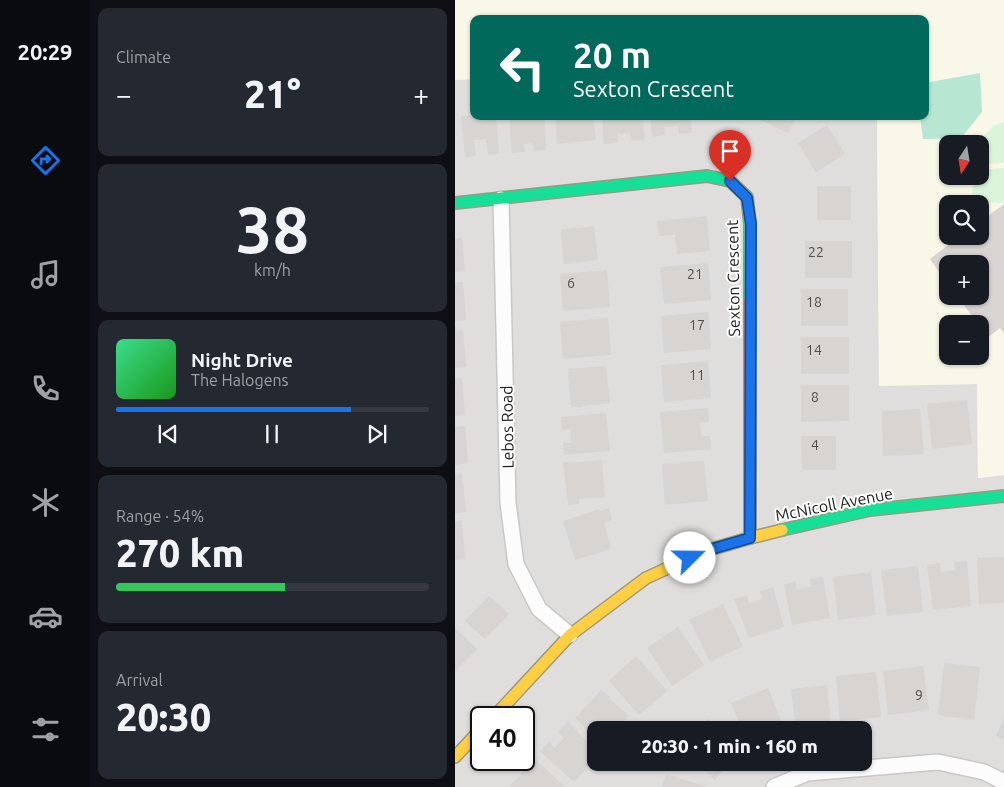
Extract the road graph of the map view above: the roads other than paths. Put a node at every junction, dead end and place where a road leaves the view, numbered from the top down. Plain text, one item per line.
1 (501, 199) junction
2 (455, 203) edge
3 (1004, 496) edge
4 (750, 538) junction
5 (570, 635) junction
6 (504, 706) edge
7 (470, 741) edge
8 (455, 757) edge
9 (1004, 782) edge
10 (774, 787) edge

1 - 2 street, Sexton Crescent
1 - 4 street, Sexton Crescent
1 - 5 street, Lebos Road
3 - 4 street, McNicoll Avenue
4 - 5 street, McNicoll Avenue
5 - 6 street, McNicoll Avenue
7 - 8 street
9 - 10 street

